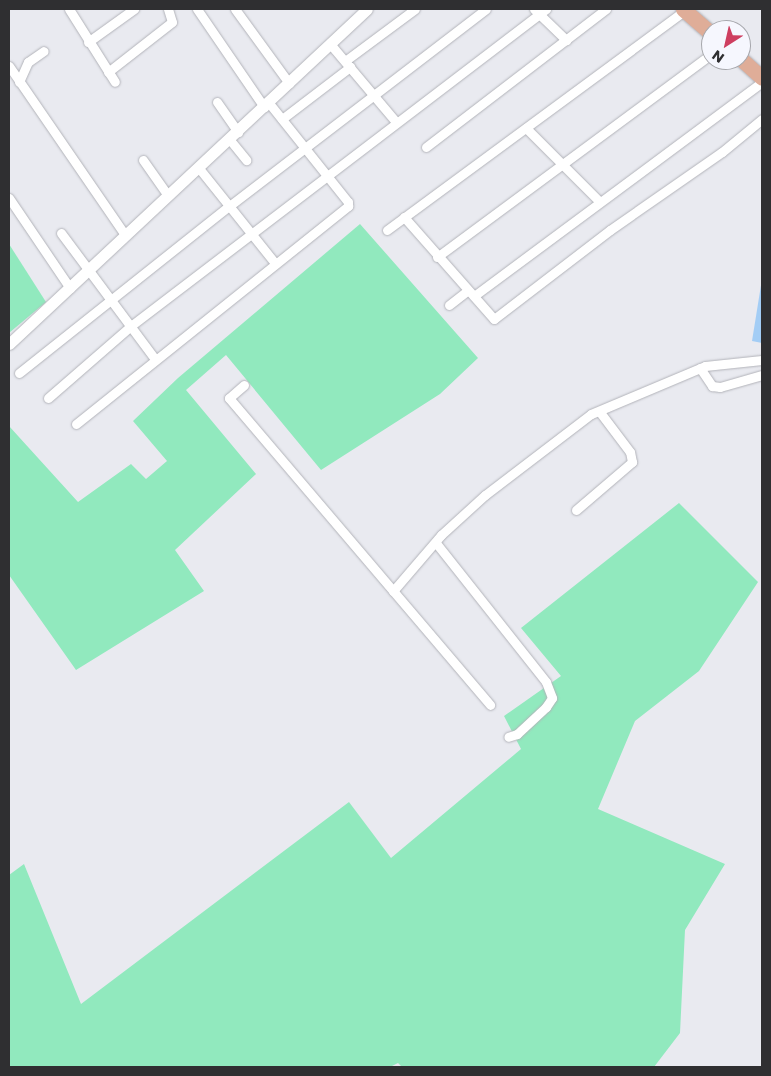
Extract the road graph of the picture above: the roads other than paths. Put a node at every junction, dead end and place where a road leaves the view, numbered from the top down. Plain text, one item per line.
1 (69, 9) edge
2 (134, 9) edge
3 (168, 9) edge
4 (197, 9) edge
5 (235, 9) edge
6 (367, 9) edge
7 (415, 9) edge
8 (486, 9) edge
9 (606, 9) edge
10 (689, 9) edge
11 (540, 10) edge
12 (706, 20) edge
13 (701, 22) edge
14 (566, 40) junction
15 (88, 42) junction
16 (330, 45) junction
17 (44, 50) dead end
18 (751, 56) edge
19 (701, 61) edge
20 (348, 64) junction
21 (9, 66) edge
22 (762, 66) edge
23 (751, 68) edge
24 (108, 72) junction
25 (762, 78) edge
26 (20, 82) junction
27 (115, 82) dead end
28 (762, 82) edge
29 (289, 84) junction
30 (373, 94) junction
31 (217, 102) dead end
32 (266, 105) junction
33 (282, 119) junction
34 (762, 119) edge
35 (396, 122) junction
36 (526, 128) junction
37 (234, 136) junction
38 (426, 147) dead end
39 (306, 149) junction
40 (143, 160) dead end
41 (246, 160) dead end
42 (562, 162) junction
43 (198, 167) junction
44 (327, 176) junction
45 (167, 194) junction
46 (9, 198) edge
47 (599, 201) junction
48 (228, 207) junction
49 (404, 217) junction
50 (387, 230) dead end
51 (61, 233) dead end
52 (251, 234) junction
53 (125, 235) junction
54 (437, 257) junction
55 (275, 263) junction
56 (87, 272) junction
57 (70, 288) junction
58 (471, 293) junction
59 (112, 299) junction
60 (449, 305) dead end
61 (132, 325) junction
62 (9, 344) edge
63 (155, 359) junction
64 (762, 360) edge
65 (700, 368) junction
66 (20, 373) dead end
67 (762, 375) edge
68 (244, 385) dead end
69 (48, 398) dead end
70 (599, 411) junction
71 (76, 424) dead end
72 (576, 510) dead end
73 (436, 543) junction
74 (393, 591) junction
75 (490, 705) dead end
76 (508, 737) dead end

1 - 15 street
2 - 15 street
3 - 24 street
4 - 32 street
5 - 29 street
6 - 16 street
7 - 20 street
8 - 30 street
9 - 14 street
10 - 12 main road
10 - 13 main road
10 - 36 street
11 - 14 street
11 - 35 street
14 - 38 street
15 - 24 street
16 - 20 street
16 - 29 street
17 - 26 street
18 - 22 main road
19 - 42 street
20 - 30 street
20 - 33 street
21 - 26 street
23 - 25 main road
24 - 27 street
26 - 53 street
28 - 47 street
29 - 32 street
30 - 35 street
30 - 39 street
31 - 37 street
32 - 33 street
32 - 37 street
33 - 39 street
34 - 58 street
35 - 44 street
36 - 42 street
36 - 49 street
37 - 41 street
37 - 43 street
39 - 44 street
39 - 48 street
40 - 45 street
42 - 47 street
42 - 54 street
43 - 45 street
43 - 48 street
44 - 52 street
44 - 55 street
45 - 53 street
46 - 57 street
47 - 58 street
48 - 52 street
48 - 59 street
49 - 50 street
49 - 54 street
51 - 56 street
52 - 55 street
52 - 61 street
53 - 56 street
54 - 58 street
55 - 63 street
56 - 57 street
56 - 59 street
57 - 62 street
58 - 60 street
59 - 61 street
59 - 66 street
61 - 63 street
61 - 69 street
63 - 71 street
64 - 65 street
65 - 67 street
65 - 70 street
68 - 74 street
70 - 72 street
70 - 73 street
73 - 74 street
73 - 76 street
74 - 75 street

